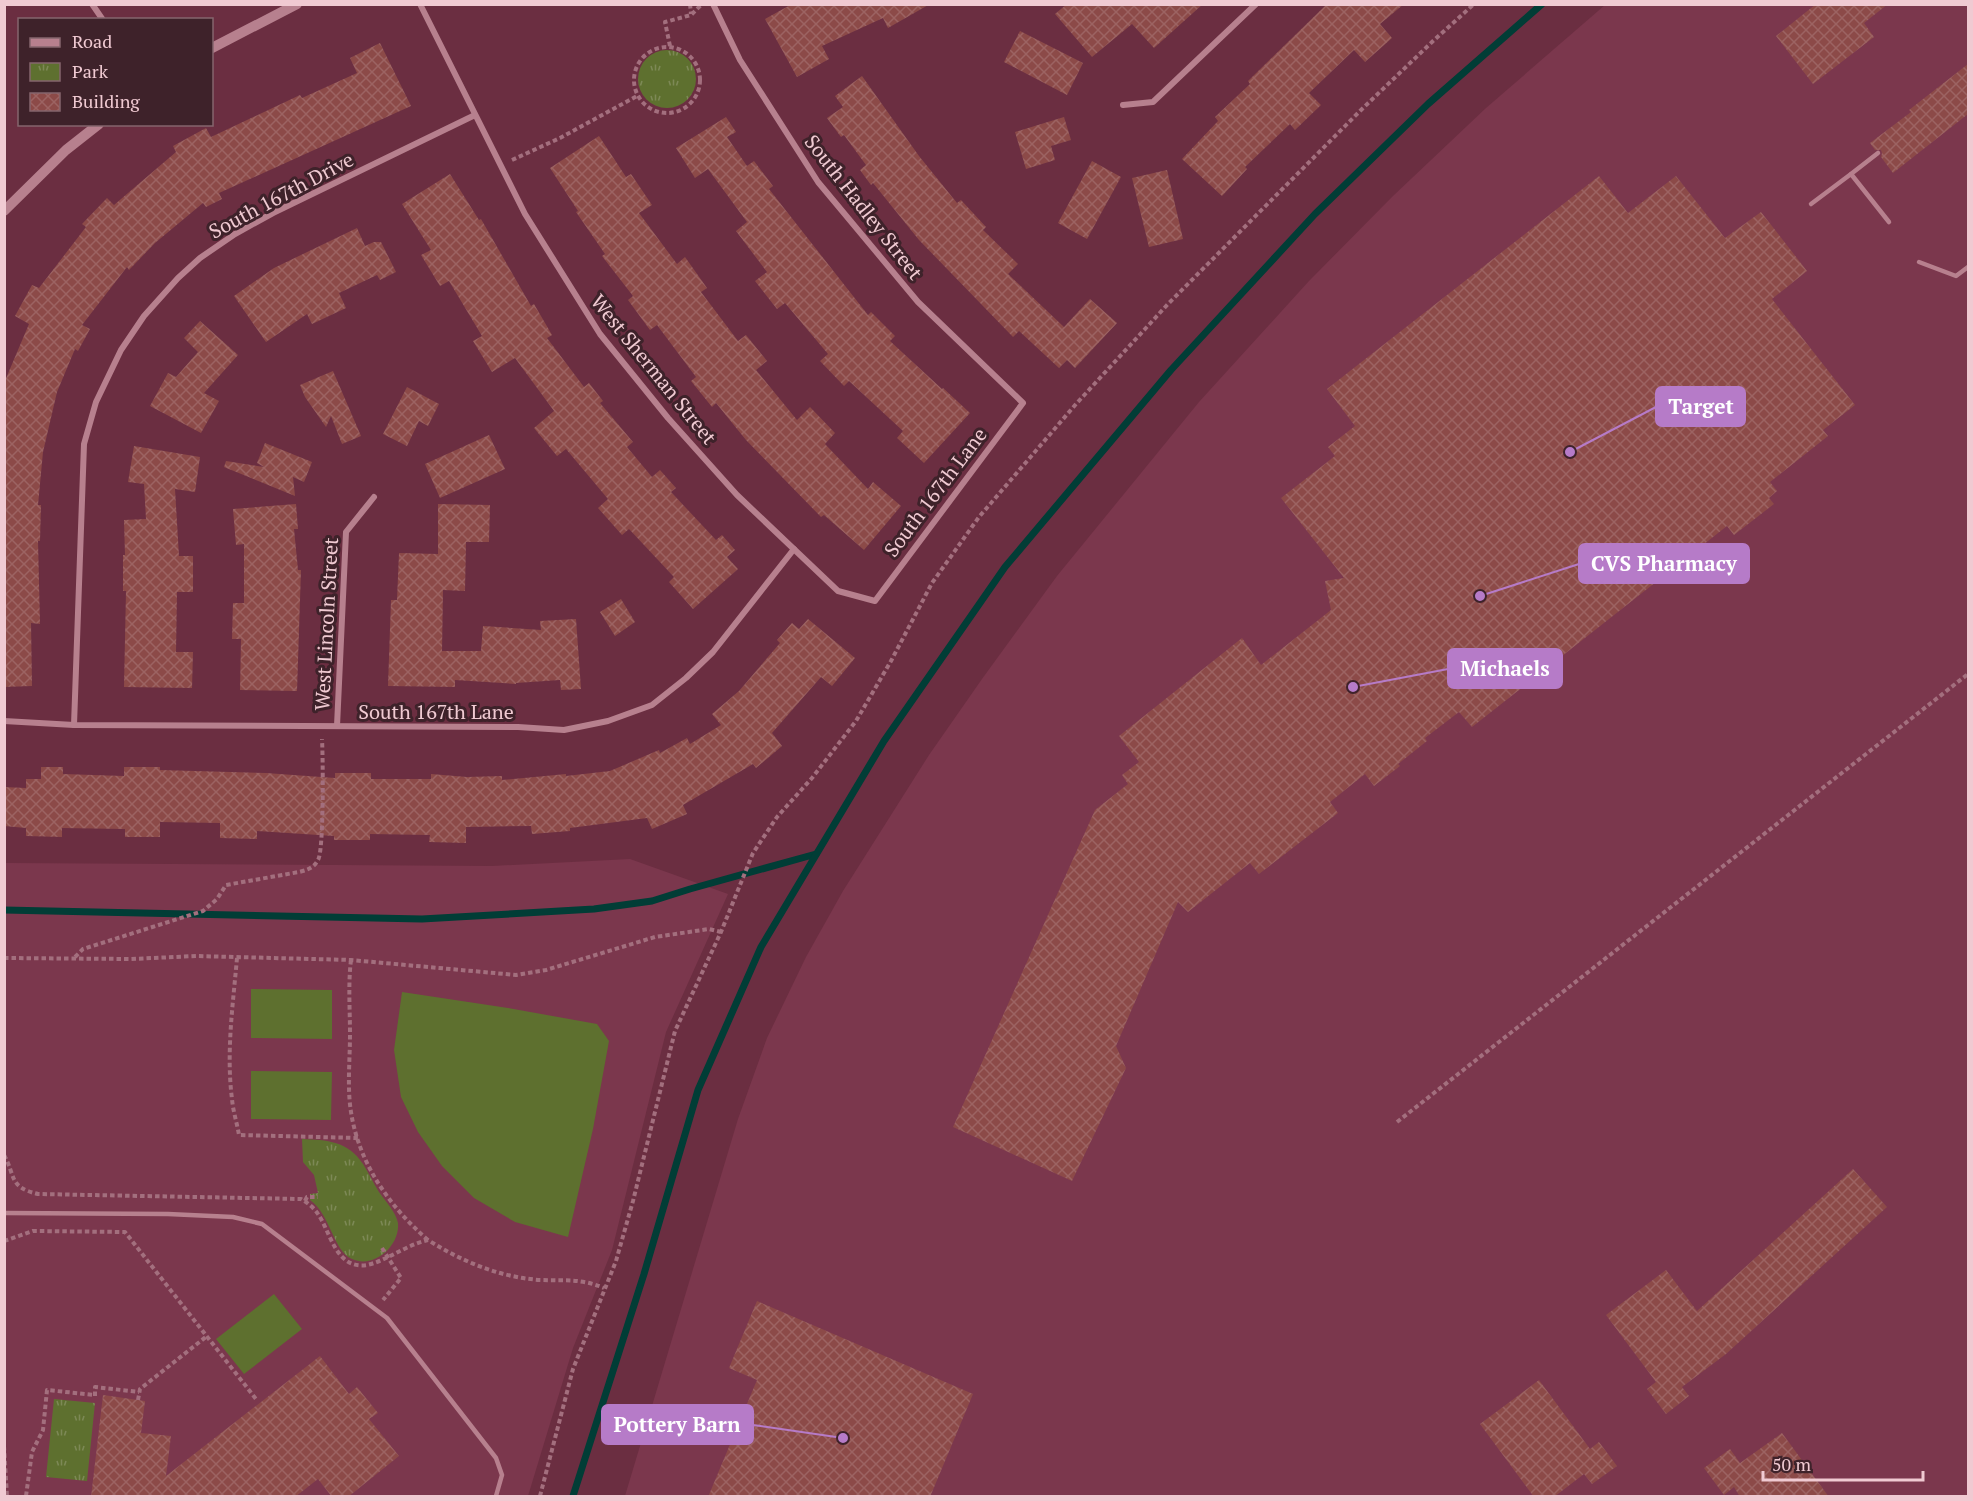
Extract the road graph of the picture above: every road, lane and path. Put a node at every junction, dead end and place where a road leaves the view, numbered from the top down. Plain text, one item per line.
1 (92, 4) edge
2 (297, 4) edge
3 (420, 4) edge
4 (690, 4) edge
5 (701, 4) edge
6 (713, 4) edge
7 (1256, 4) edge
8 (1474, 4) edge
9 (691, 15) junction
10 (102, 18) edge
11 (670, 46) junction
12 (213, 47) edge
13 (637, 96) junction
14 (1123, 105) dead end
15 (475, 115) junction
16 (96, 126) edge
17 (1878, 153) dead end
18 (500, 166) junction
19 (1851, 174) junction
20 (1811, 204) dead end
21 (4, 211) edge
22 (1889, 222) dead end
23 (1919, 262) dead end
24 (1968, 267) edge
25 (1023, 403) joint
26 (374, 497) dead end
27 (794, 549) junction
28 (874, 601) joint
29 (1968, 674) edge
30 (4, 721) edge
31 (74, 725) junction
32 (321, 726) junction
33 (337, 726) junction
34 (721, 932) junction
35 (75, 957) junction
36 (4, 958) edge
37 (237, 958) junction
38 (351, 960) junction
39 (1397, 1122) dead end
40 (358, 1138) junction
41 (4, 1155) edge
42 (318, 1197) dead end
43 (304, 1201) junction
44 (4, 1213) edge
45 (428, 1240) junction
46 (4, 1241) edge
47 (382, 1248) dead end
48 (387, 1256) junction
49 (604, 1287) junction
50 (373, 1307) junction
51 (207, 1336) junction
52 (139, 1392) junction
53 (256, 1399) dead end
54 (138, 1400) dead end
55 (4, 1446) edge
56 (7, 1497) edge
57 (26, 1497) edge
58 (496, 1497) edge
59 (540, 1497) edge

1 - 10 street
2 - 12 street
3 - 15 street, West Sherman Street
4 - 9 path
5 - 9 path
6 - 25 street, South Hadley Street
7 - 14 street
8 - 34 path
9 - 11 path
11 - 13 path
11 - 13 path
13 - 18 path
15 - 18 street, West Sherman Street
15 - 31 street, South 167th Drive
16 - 21 street
17 - 19 lane
18 - 27 street, West Sherman Street
19 - 20 lane
19 - 22 lane
23 - 24 lane
25 - 28 street, South 167th Lane
26 - 33 street, West Lincoln Street
27 - 28 street, West Sherman Street
27 - 33 street, South 167th Lane
29 - 39 path
30 - 31 street, South 167th Lane
31 - 32 street, South 167th Lane
32 - 33 street, South 167th Lane
32 - 35 path
34 - 38 path
34 - 49 path
35 - 36 path
35 - 37 path
37 - 38 path
37 - 40 path
38 - 40 path
40 - 45 path
41 - 43 path
42 - 43 path
43 - 48 path
44 - 50 lane
45 - 48 path
45 - 49 path
46 - 51 path
47 - 48 path
48 - 50 path
49 - 59 path
50 - 58 lane
51 - 52 path
51 - 53 path
52 - 54 path
52 - 57 path
55 - 56 path

